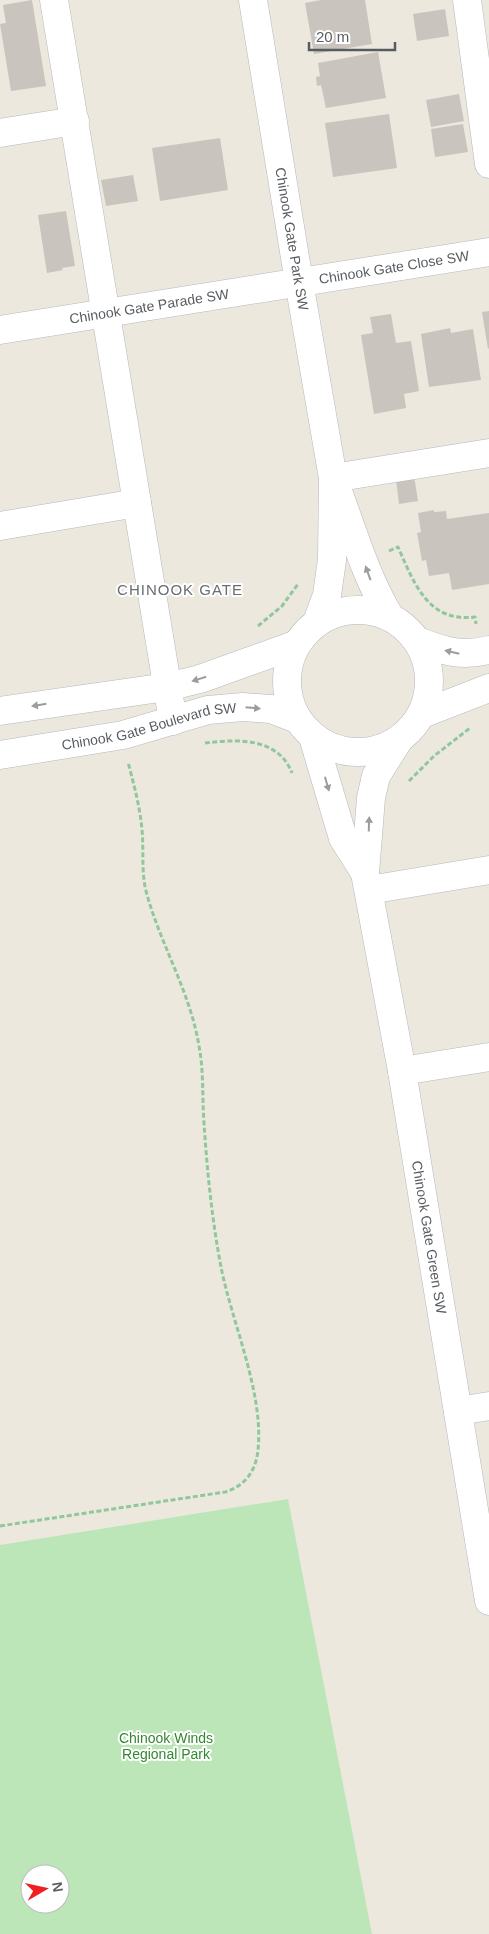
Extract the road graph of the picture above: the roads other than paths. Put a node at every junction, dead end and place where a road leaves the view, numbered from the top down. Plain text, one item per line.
1 (54, 0) edge
2 (253, 0) edge
3 (466, 0) edge
4 (482, 60) edge
5 (75, 121) junction
6 (0, 134) edge
7 (489, 164) edge
8 (489, 252) edge
9 (299, 282) junction
10 (106, 313) junction
11 (0, 330) edge
12 (489, 453) edge
13 (333, 478) junction
14 (137, 503) junction
15 (0, 526) edge
16 (390, 616) junction
17 (316, 622) junction
18 (417, 640) junction
19 (295, 645) junction
20 (489, 650) edge
21 (167, 687) junction
22 (489, 688) edge
23 (0, 712) edge
24 (422, 714) junction
25 (173, 721) junction
26 (305, 728) junction
27 (398, 741) junction
28 (0, 754) edge
29 (489, 870) edge
30 (367, 882) junction
31 (489, 1057) edge
32 (402, 1071) junction
33 (489, 1406) edge
34 (458, 1411) junction
35 (489, 1601) edge

1 - 5 street
2 - 9 street, Chinook Gate Park SW
3 - 4 street
4 - 7 street
5 - 6 street
5 - 10 street
8 - 9 street, Chinook Gate Close SW
9 - 10 street, Chinook Gate Parade SW
9 - 13 street, Chinook Gate Park SW
10 - 11 street, Chinook Gate Parade SW
10 - 14 street
12 - 13 street
16 -> 13 street, Chinook Gate Park SW
13 - 17 street, Chinook Gate Park SW
14 - 15 street
14 - 21 street
16 - 17 street
16 - 18 street
17 - 19 street
20 -> 18 street
18 - 24 street
19 -> 21 street
19 - 26 street
21 -> 23 street
21 - 25 street
22 - 24 street
24 - 27 street
25 -> 26 street, Chinook Gate Boulevard SW
25 - 28 street, Chinook Gate Boulevard SW
26 - 27 street
26 -> 30 street, Chinook Gate Green SW
30 -> 27 street, Chinook Gate Green SW
29 - 30 street
30 - 32 street, Chinook Gate Green SW
31 - 32 street
32 - 34 street, Chinook Gate Green SW
33 - 34 street
34 - 35 street, Chinook Gate Green SW

